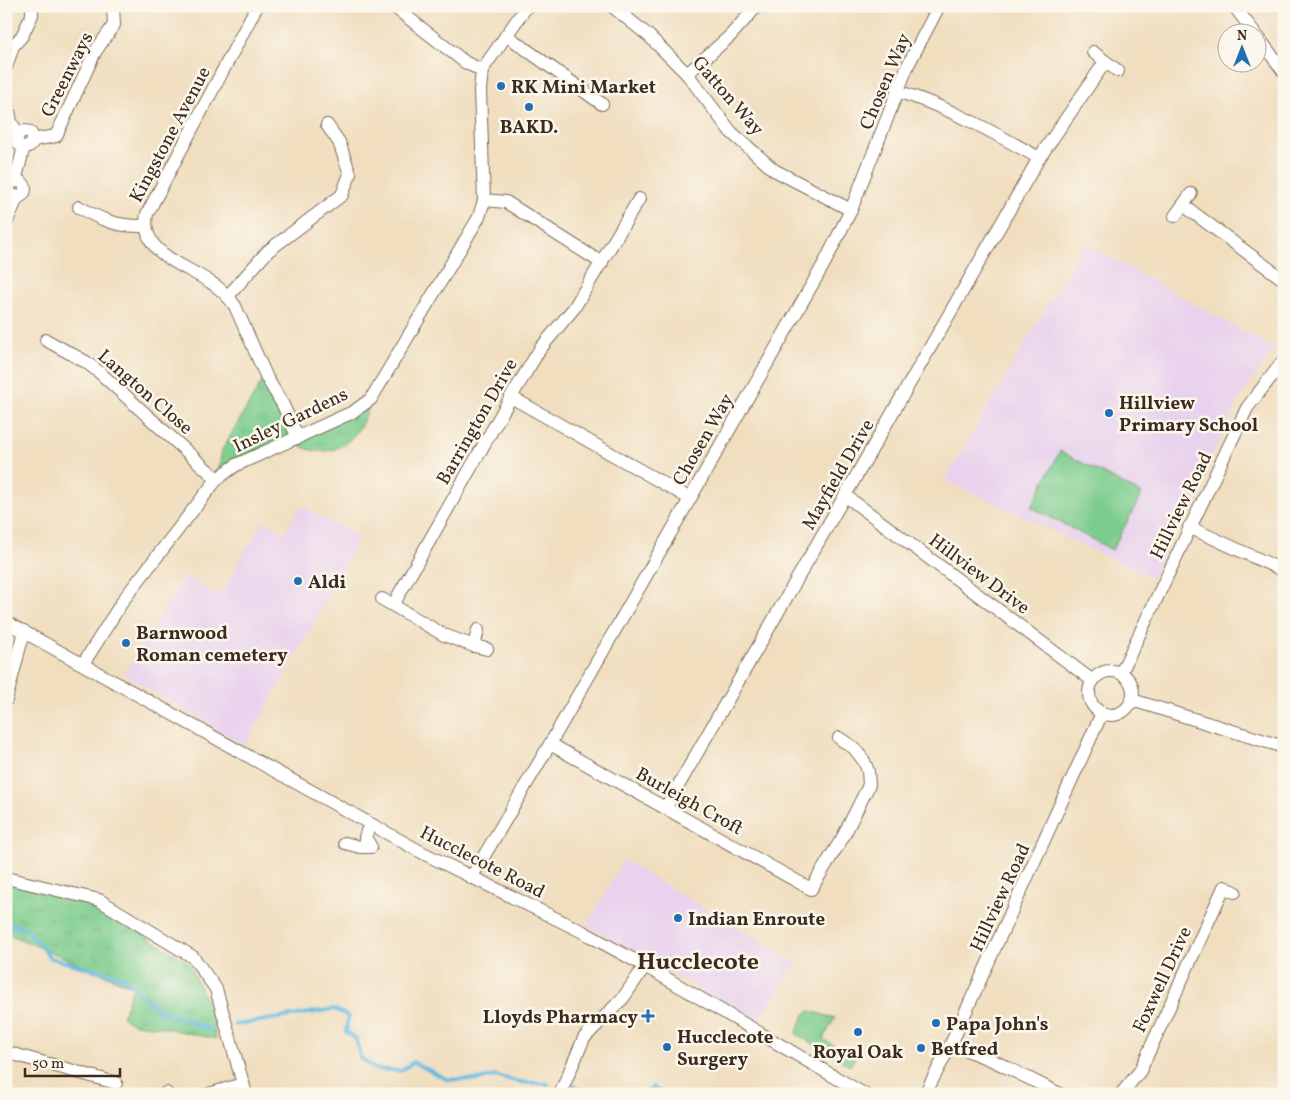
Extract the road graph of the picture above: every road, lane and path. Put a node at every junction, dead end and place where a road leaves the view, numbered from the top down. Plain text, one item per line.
1 (32, 6) edge
2 (113, 6) edge
3 (258, 6) edge
4 (393, 6) edge
5 (527, 6) edge
6 (612, 6) edge
7 (757, 6) edge
8 (939, 6) edge
9 (1234, 6) edge
10 (1250, 22) edge
11 (506, 36) junction
12 (1268, 50) edge
13 (1093, 52) dead end
14 (1105, 62) junction
15 (6, 66) edge
16 (482, 70) junction
17 (1118, 71) dead end
18 (1284, 72) edge
19 (687, 74) junction
20 (897, 91) junction
21 (6, 93) edge
22 (602, 104) dead end
23 (327, 125) dead end
24 (28, 144) junction
25 (1039, 158) junction
26 (1191, 194) dead end
27 (639, 199) dead end
28 (484, 200) junction
29 (1182, 205) junction
30 (79, 207) dead end
31 (851, 210) junction
32 (1175, 216) dead end
33 (6, 223) edge
34 (145, 226) junction
35 (602, 263) junction
36 (1284, 280) edge
37 (228, 296) junction
38 (46, 340) dead end
39 (1284, 360) edge
40 (511, 397) junction
41 (298, 438) junction
42 (217, 478) junction
43 (846, 496) junction
44 (689, 498) junction
45 (1190, 527) junction
46 (1284, 571) edge
47 (6, 622) edge
48 (478, 630) dead end
49 (24, 631) junction
50 (474, 646) junction
51 (487, 649) dead end
52 (83, 664) junction
53 (1121, 673) junction
54 (1093, 681) junction
55 (6, 700) edge
56 (1132, 700) junction
57 (1102, 713) junction
58 (838, 738) dead end
59 (550, 744) junction
60 (1284, 747) edge
61 (666, 807) junction
62 (370, 824) junction
63 (345, 843) dead end
64 (6, 878) edge
65 (471, 878) junction
66 (1224, 888) dead end
67 (646, 966) junction
68 (951, 1044) junction
69 (6, 1052) edge
70 (116, 1083) dead end
71 (244, 1089) edge
72 (209, 1094) edge
73 (560, 1094) edge
74 (864, 1094) edge
75 (925, 1094) edge
76 (1060, 1094) edge
77 (1121, 1094) edge

1 - 15 street
2 - 24 street, Greenways
3 - 34 street, Kingstone Avenue
4 - 16 street
5 - 11 street
6 - 19 street, Gatton Way
7 - 19 street
8 - 20 street, Chosen Way
9 - 10 street
11 - 16 street
11 - 22 street
12 - 18 street
13 - 14 street
14 - 17 street
14 - 25 street, Mayfield Drive
16 - 28 street, Insley Gardens
19 - 31 street, Gatton Way
20 - 25 street
20 - 31 street, Chosen Way
21 - 24 street, Greenways
23 - 37 street
24 - 33 street
25 - 43 street, Mayfield Drive
26 - 29 street
27 - 35 street, Barrington Drive
28 - 35 street
28 - 41 street, Insley Gardens
29 - 32 street
29 - 36 street
30 - 34 street
31 - 44 street, Chosen Way
34 - 37 street, Kingstone Avenue
35 - 40 street, Barrington Drive
37 - 41 street, Kingstone Avenue
38 - 42 street, Langton Close
39 - 45 street, Hillview Road
40 - 44 street
40 - 50 street, Barrington Drive
41 - 42 street, Insley Gardens
42 - 52 street, Insley Gardens
43 - 54 street, Hillview Drive
43 - 61 street, Mayfield Drive
44 - 59 street, Chosen Way
45 - 46 street
45 - 53 street, Hillview Road
47 - 49 street, Hucclecote Road
48 - 50 street
49 - 52 street, Hucclecote Road
49 - 55 street
50 - 51 street
52 - 62 street, Hucclecote Road
53 - 54 street
53 - 56 street
54 - 57 street
56 - 57 street
56 - 60 street
57 - 68 street, Hillview Road
58 - 61 street, Burleigh Croft
59 - 61 street, Burleigh Croft
59 - 65 street, Chosen Way
62 - 63 street
62 - 65 street, Hucclecote Road
64 - 71 street
65 - 67 street, Hucclecote Road
66 - 77 street, Foxwell Drive
67 - 73 street
67 - 74 street, Hucclecote Road
68 - 75 street, Hillview Road
68 - 76 street
69 - 70 street
71 - 72 street

